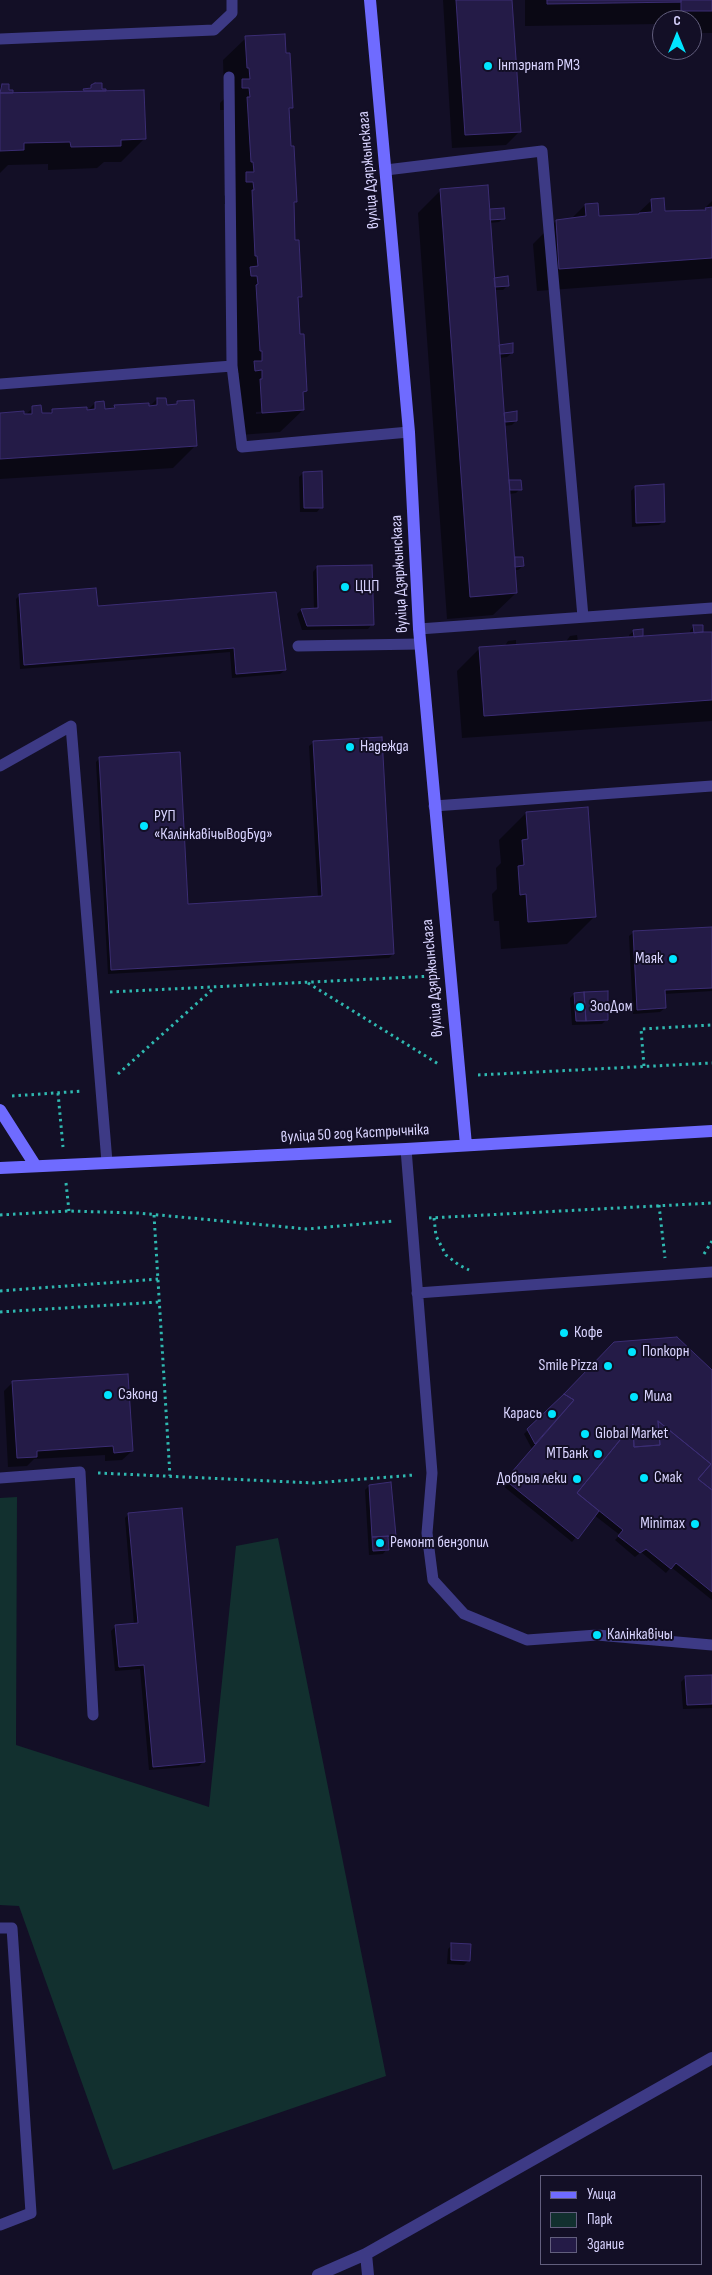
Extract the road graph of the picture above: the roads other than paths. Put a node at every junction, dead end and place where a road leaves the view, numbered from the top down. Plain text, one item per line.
1 (232, 0) edge
2 (370, 0) edge
3 (0, 39) edge
4 (229, 77) dead end
5 (386, 170) junction
6 (232, 366) junction
7 (0, 384) edge
8 (409, 432) junction
9 (712, 608) edge
10 (583, 617) junction
11 (419, 629) junction
12 (420, 644) junction
13 (298, 646) dead end
14 (0, 766) edge
15 (712, 786) edge
16 (434, 806) junction
17 (0, 1110) edge
18 (712, 1131) edge
19 (466, 1145) junction
20 (406, 1149) junction
21 (107, 1162) junction
22 (35, 1165) junction
23 (0, 1168) edge
24 (712, 1273) edge
25 (417, 1293) junction
26 (0, 1478) edge
27 (712, 1645) edge
28 (93, 1715) dead end
29 (0, 1928) edge
30 (712, 2058) edge
31 (0, 2225) edge
32 (366, 2254) junction
33 (318, 2275) edge
34 (368, 2275) edge

1 - 3 lane
2 - 5 street, вуліца Дзяржынскага
4 - 6 lane
5 - 8 street, вуліца Дзяржынскага
5 - 10 lane
6 - 7 lane
6 - 8 lane
8 - 11 street, вуліца Дзяржынскага
9 - 10 lane
10 - 11 lane
11 - 12 street, вуліца Дзяржынскага
12 - 13 lane
12 - 16 street, вуліца Дзяржынскага
14 - 21 lane
15 - 16 lane
16 - 19 street, вуліца Дзяржынскага
17 - 22 street
18 - 19 street, вуліца 50 год Кастрычніка
19 - 20 street, вуліца 50 год Кастрычніка
20 - 21 street, вуліца 50 год Кастрычніка
20 - 25 lane
21 - 22 street, вуліца 50 год Кастрычніка
22 - 23 street, вуліца 50 год Кастрычніка
24 - 25 lane
25 - 27 lane
26 - 28 lane
29 - 31 lane
30 - 32 street
32 - 33 street
32 - 34 street

